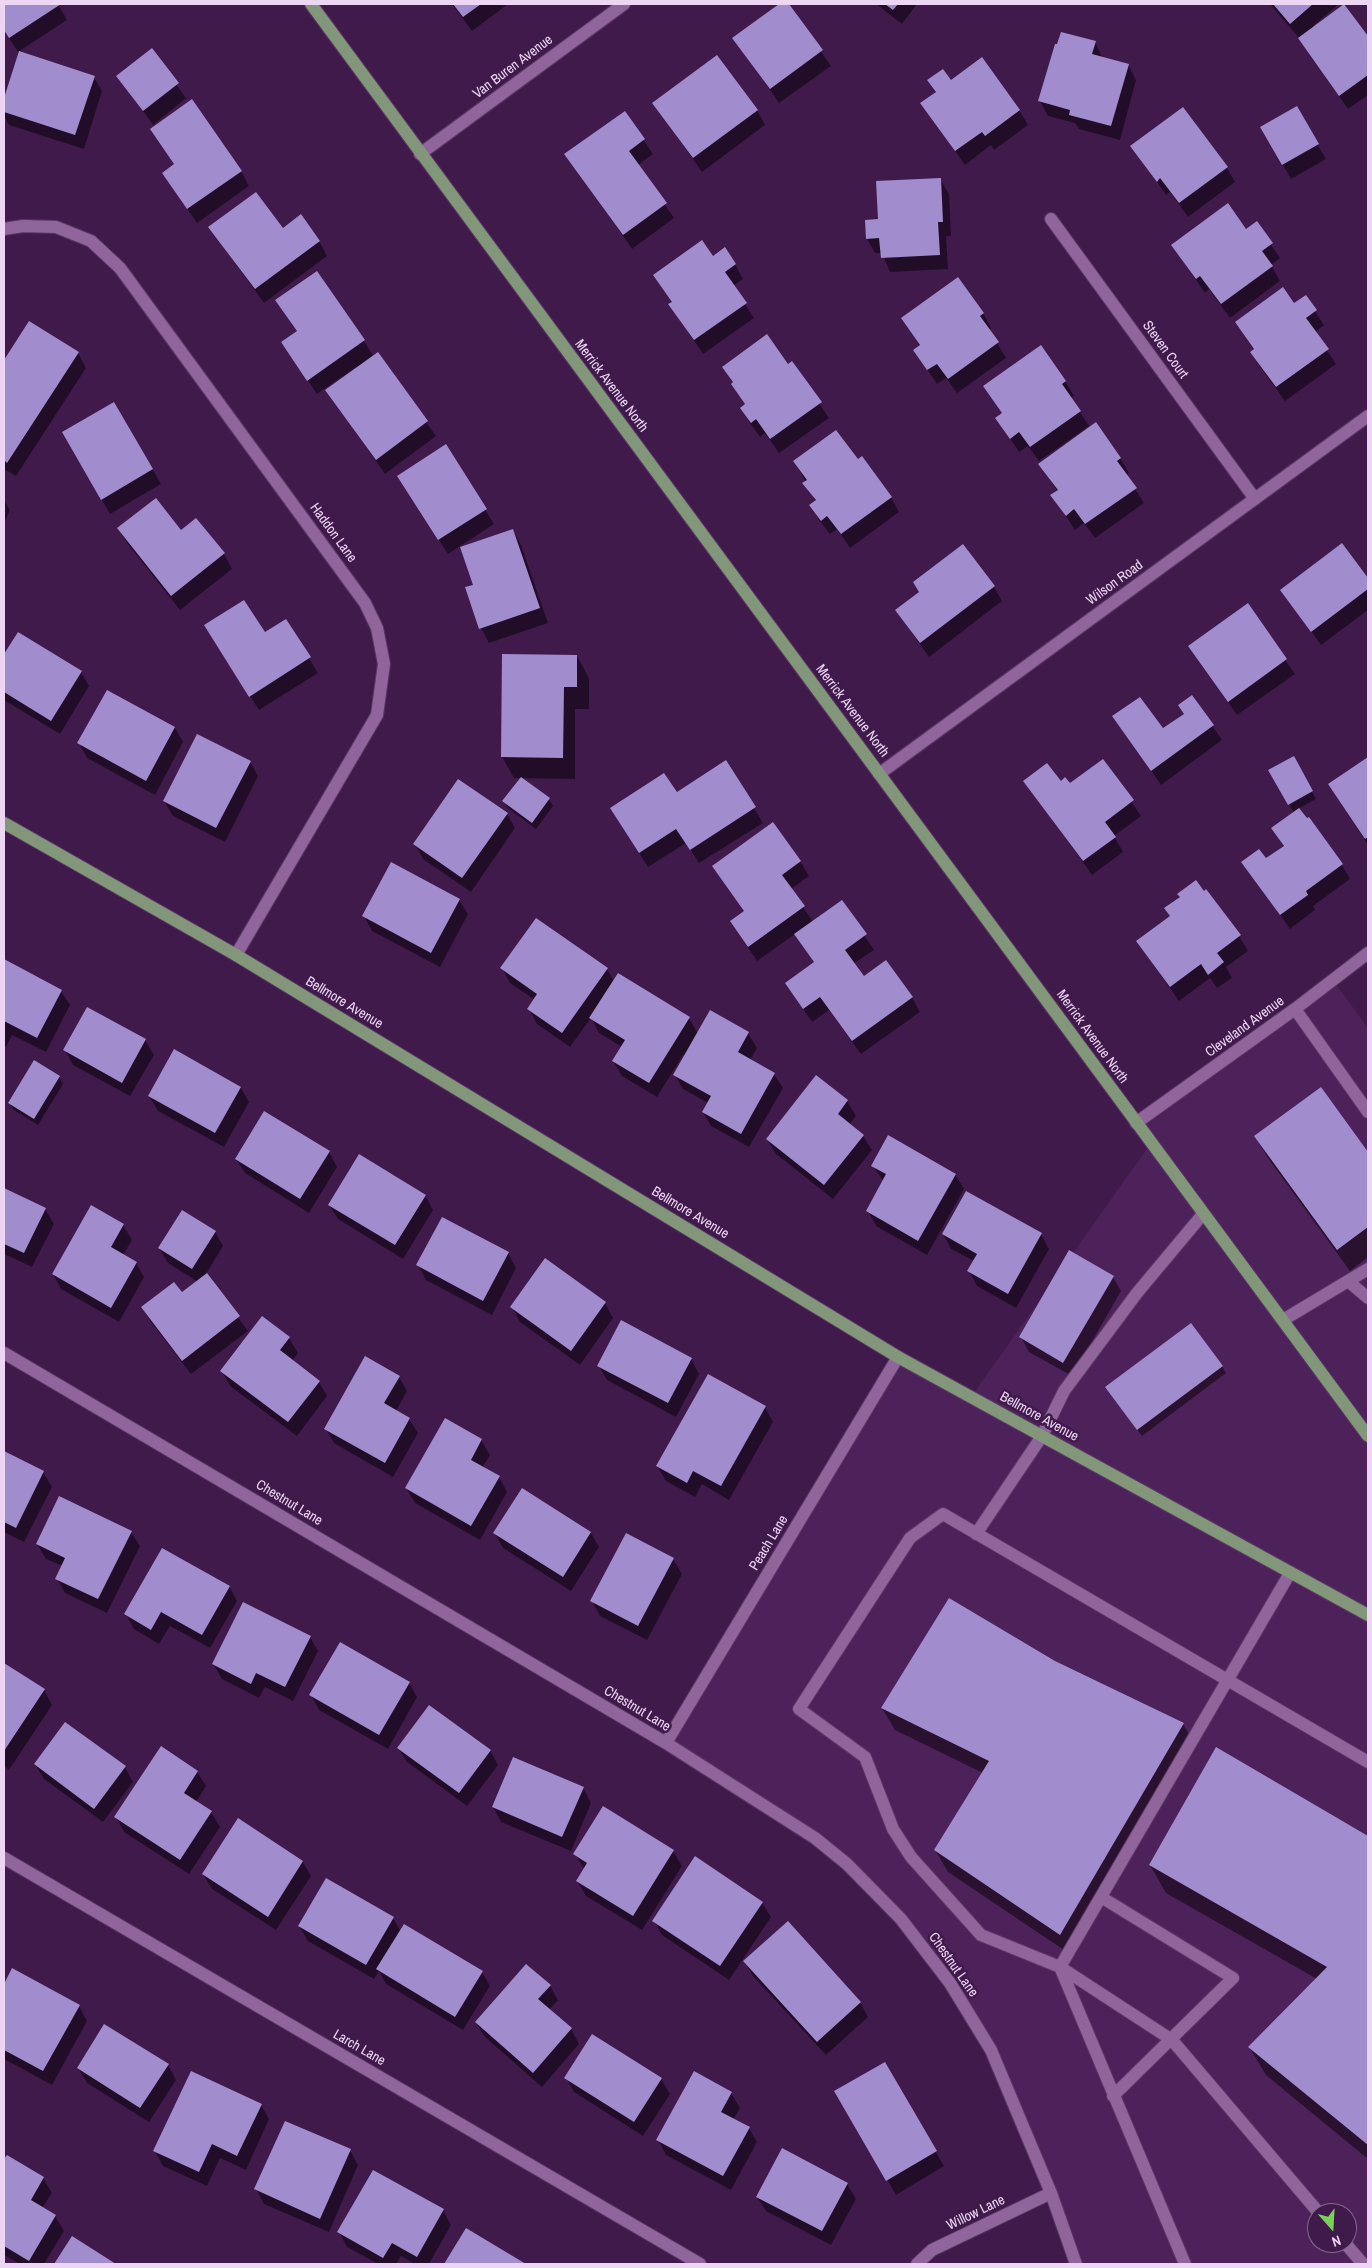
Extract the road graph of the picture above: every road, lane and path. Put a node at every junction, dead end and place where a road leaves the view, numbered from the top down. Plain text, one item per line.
1 (311, 4) edge
2 (624, 4) edge
3 (420, 154) junction
4 (1051, 219) dead end
5 (4, 229) edge
6 (1368, 416) edge
7 (1255, 499) junction
8 (879, 774) junction
9 (4, 823) edge
10 (1368, 953) edge
11 (236, 955) junction
12 (1296, 1009) junction
13 (1368, 1112) edge
14 (1136, 1123) junction
15 (1203, 1214) junction
16 (1368, 1269) edge
17 (1348, 1281) junction
18 (1368, 1298) edge
19 (1283, 1320) junction
20 (4, 1353) edge
21 (898, 1357) junction
22 (1042, 1436) junction
23 (1368, 1436) edge
24 (976, 1534) junction
25 (1290, 1572) junction
26 (1368, 1615) edge
27 (1228, 1680) junction
28 (666, 1743) junction
29 (1368, 1762) edge
30 (4, 1858) edge
31 (1101, 1897) junction
32 (1060, 1967) junction
33 (1172, 2040) junction
34 (1113, 2096) junction
35 (1052, 2193) junction
36 (1311, 2203) edge
37 (1354, 2253) edge
38 (700, 2264) edge
39 (917, 2264) edge
40 (1076, 2264) edge
41 (1185, 2264) edge
42 (1363, 2264) edge

1 - 3 main road, Merrick Avenue North
2 - 3 street, Van Buren Avenue
3 - 8 main road, Merrick Avenue North
4 - 7 street, Steven Court
5 - 11 street, Haddon Lane
6 - 7 street, Wilson Road
7 - 8 street, Wilson Road
8 - 14 main road, Merrick Avenue North
9 - 11 main road, Bellmore Avenue
10 - 12 street, Cleveland Avenue
11 - 21 main road, Bellmore Avenue
12 - 13 street
12 - 14 street, Cleveland Avenue
14 - 15 main road, Merrick Avenue North
15 - 19 main road, Merrick Avenue North
15 - 22 street
16 - 17 street
17 - 18 street
17 - 19 street
19 - 23 main road, Merrick Avenue North
20 - 28 street, Chestnut Lane
21 - 22 main road, Bellmore Avenue
21 - 28 street, Peach Lane
22 - 24 street
22 - 25 main road, Bellmore Avenue
24 - 27 street
24 - 32 street
25 - 26 main road, Bellmore Avenue
25 - 27 street
27 - 29 street
27 - 31 street
28 - 35 street, Chestnut Lane
30 - 38 street, Larch Lane
31 - 32 street
31 - 33 street
32 - 33 street
32 - 34 street
33 - 34 street
33 - 36 street
34 - 41 street
35 - 39 street, Willow Lane
35 - 40 street, Chestnut Lane
37 - 42 street

